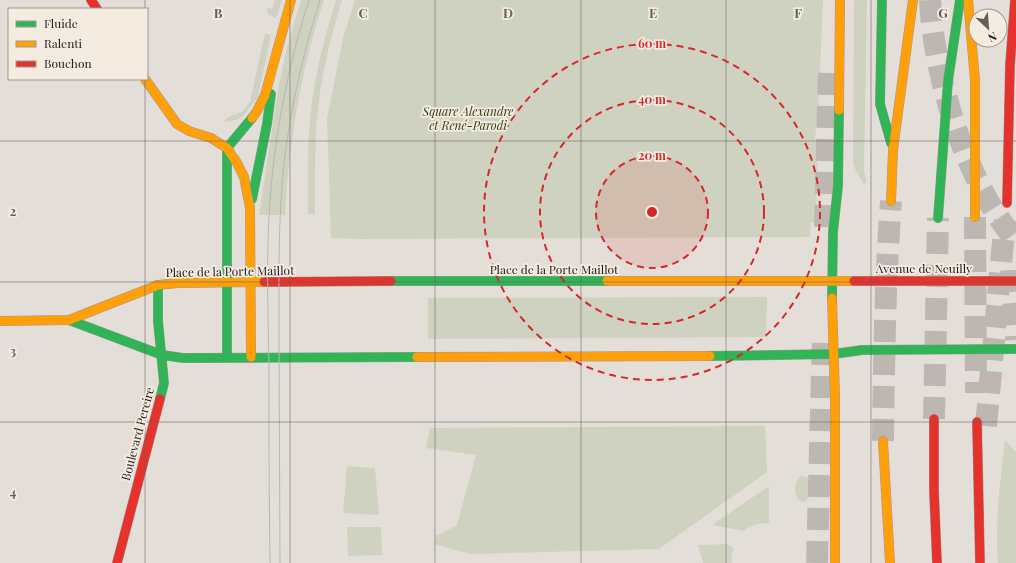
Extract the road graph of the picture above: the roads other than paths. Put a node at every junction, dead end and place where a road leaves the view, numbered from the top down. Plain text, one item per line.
1 (291, 0) edge
2 (840, 0) edge
3 (882, 0) edge
4 (913, 0) edge
5 (960, 0) edge
6 (968, 0) edge
7 (1015, 0) edge
8 (277, 54) junction
9 (146, 80) edge
10 (227, 148) junction
11 (893, 150) junction
12 (891, 201) tunnel mouth
13 (1007, 203) dead end
14 (250, 208) junction
15 (975, 217) tunnel mouth
16 (938, 218) tunnel mouth
17 (1016, 281) edge
18 (832, 282) junction
19 (226, 283) junction
20 (250, 283) junction
21 (158, 285) junction
22 (69, 320) junction
23 (0, 321) edge
24 (1016, 349) edge
25 (834, 354) junction
26 (162, 355) junction
27 (227, 357) junction
28 (251, 357) junction
29 (934, 418) tunnel mouth
30 (977, 422) tunnel mouth
31 (986, 426) tunnel mouth
32 (883, 442) tunnel mouth
33 (978, 508) junction
34 (117, 563) edge
35 (835, 563) edge
36 (890, 563) edge
37 (937, 563) edge
38 (980, 563) edge

1 - 8 main road
2 - 18 main road
3 - 11 main road
4 - 11 main road
5 - 16 main road
6 - 15 main road
7 - 13 main road
8 - 10 main road
8 - 14 main road
9 - 10 main road
10 - 14 main road
10 - 19 main road
11 - 12 main road
14 - 20 main road
17 - 18 main road, Avenue de Neuilly
18 - 20 main road, Place de la Porte Maillot
18 - 25 main road
19 - 20 main road, Place de la Porte Maillot
19 - 21 main road, Place de la Porte Maillot
19 - 27 main road
20 - 28 main road
21 - 22 main road, Place de la Porte Maillot
21 - 26 main road, Boulevard Pereire
22 - 23 main road
22 - 26 main road
24 - 25 main road
25 - 28 main road
25 - 35 main road
26 - 27 main road
26 - 34 main road, Boulevard Pereire
27 - 28 main road
29 - 37 main road
30 - 33 main road
31 - 33 main road
32 - 36 main road
33 - 38 main road

